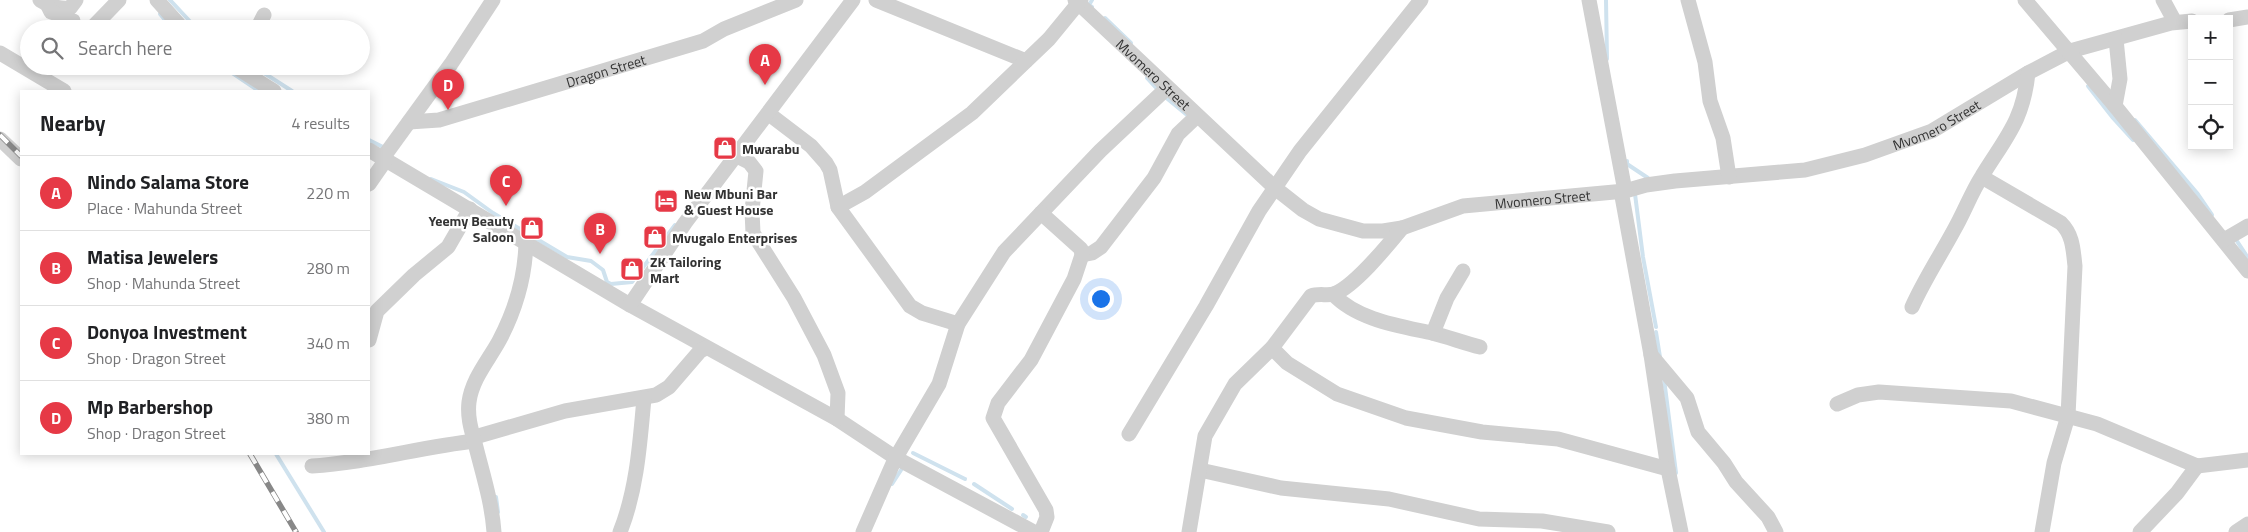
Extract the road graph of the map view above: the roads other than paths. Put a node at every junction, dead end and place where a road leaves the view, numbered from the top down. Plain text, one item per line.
1 (76, 0) edge
2 (119, 0) edge
3 (157, 0) edge
4 (493, 0) edge
5 (796, 0) edge
6 (853, 0) edge
7 (876, 0) edge
8 (1420, 0) edge
9 (1588, 0) edge
10 (1688, 0) edge
11 (2025, 0) edge
12 (2163, 0) edge
13 (1078, 1) edge
14 (44, 3) edge
15 (2248, 18) edge
16 (66, 20) edge
17 (101, 20) edge
18 (175, 20) edge
19 (2233, 20) edge
20 (2188, 21) edge
21 (2175, 22) junction
22 (2116, 39) junction
23 (2070, 52) junction
24 (0, 53) edge
25 (1026, 61) junction
26 (20, 63) edge
27 (2028, 73) junction
28 (40, 75) edge
29 (248, 75) edge
30 (1167, 88) junction
31 (62, 90) edge
32 (272, 90) edge
33 (2115, 106) junction
34 (769, 114) junction
35 (1197, 116) junction
36 (409, 122) junction
37 (0, 139) edge
38 (370, 151) edge
39 (737, 156) junction
40 (20, 158) edge
41 (383, 160) junction
42 (1982, 176) junction
43 (1729, 177) junction
44 (370, 182) edge
45 (1275, 188) junction
46 (1623, 191) junction
47 (838, 207) junction
48 (470, 209) junction
49 (1041, 212) junction
50 (2248, 226) edge
51 (1402, 228) junction
52 (2224, 240) junction
53 (526, 243) junction
54 (1082, 255) junction
55 (1463, 271) dead end
56 (2248, 271) edge
57 (1333, 294) junction
58 (630, 305) junction
59 (1912, 307) dead end
60 (958, 324) junction
61 (1433, 334) junction
62 (370, 336) edge
63 (1480, 347) dead end
64 (706, 348) junction
65 (1272, 348) junction
66 (1651, 355) junction
67 (644, 398) junction
68 (1837, 404) dead end
69 (2068, 416) junction
70 (837, 419) junction
71 (1129, 434) dead end
72 (474, 441) junction
73 (896, 458) junction
74 (2248, 460) edge
75 (312, 466) dead end
76 (2197, 466) junction
77 (1668, 469) junction
78 (1200, 470) junction
79 (2248, 524) edge
80 (494, 532) edge
81 (620, 532) edge
82 (863, 532) edge
83 (1034, 532) edge
84 (1041, 532) edge
85 (1189, 532) edge
86 (1608, 532) edge
87 (1681, 532) edge
88 (1776, 532) edge
89 (2042, 532) edge
90 (2140, 532) edge
91 (2236, 532) edge

1 - 14 street
2 - 17 street
3 - 18 street
4 - 36 street
5 - 36 street, Dragon Street
6 - 34 street
7 - 25 street
8 - 45 street
9 - 46 street
10 - 43 street
11 - 23 street
12 - 21 street
13 - 25 street
13 - 30 street, Mvomero Street
14 - 16 street
15 - 19 street
20 - 21 street, Mvomero Street
21 - 22 street, Mvomero Street
22 - 23 street, Mvomero Street
22 - 33 street
23 - 27 street, Mvomero Street
23 - 33 street
24 - 26 street
25 - 47 street
27 - 42 street
27 - 43 street, Mvomero Street
28 - 31 street
29 - 32 street
30 - 35 street, Mvomero Street
30 - 49 street
33 - 52 street
34 - 39 street
34 - 47 street
35 - 45 street, Mvomero Street
35 - 54 street
36 - 41 street
37 - 40 street
38 - 41 street
39 - 58 street
39 - 70 street
41 - 44 street
41 - 48 street
42 - 59 street
42 - 69 street
43 - 46 street, Mvomero Street
45 - 51 street, Mvomero Street
45 - 71 street
46 - 51 street, Mvomero Street
46 - 66 street
47 - 60 street
48 - 53 street
48 - 62 street
49 - 54 street
49 - 60 street
50 - 52 street
51 - 57 street
52 - 56 street
53 - 58 street
53 - 72 street
54 - 84 street
55 - 61 street
57 - 61 street
57 - 65 street
58 - 64 street
60 - 73 street
61 - 63 street
64 - 67 street
64 - 70 street
65 - 77 street
65 - 78 street
66 - 77 street
66 - 88 street
67 - 72 street
67 - 81 street
68 - 69 street
69 - 76 street
69 - 89 street
70 - 73 street
72 - 75 street
72 - 80 street
73 - 82 street
73 - 83 street
74 - 76 street
76 - 90 street
77 - 87 street
78 - 85 street
78 - 86 street
79 - 91 street

